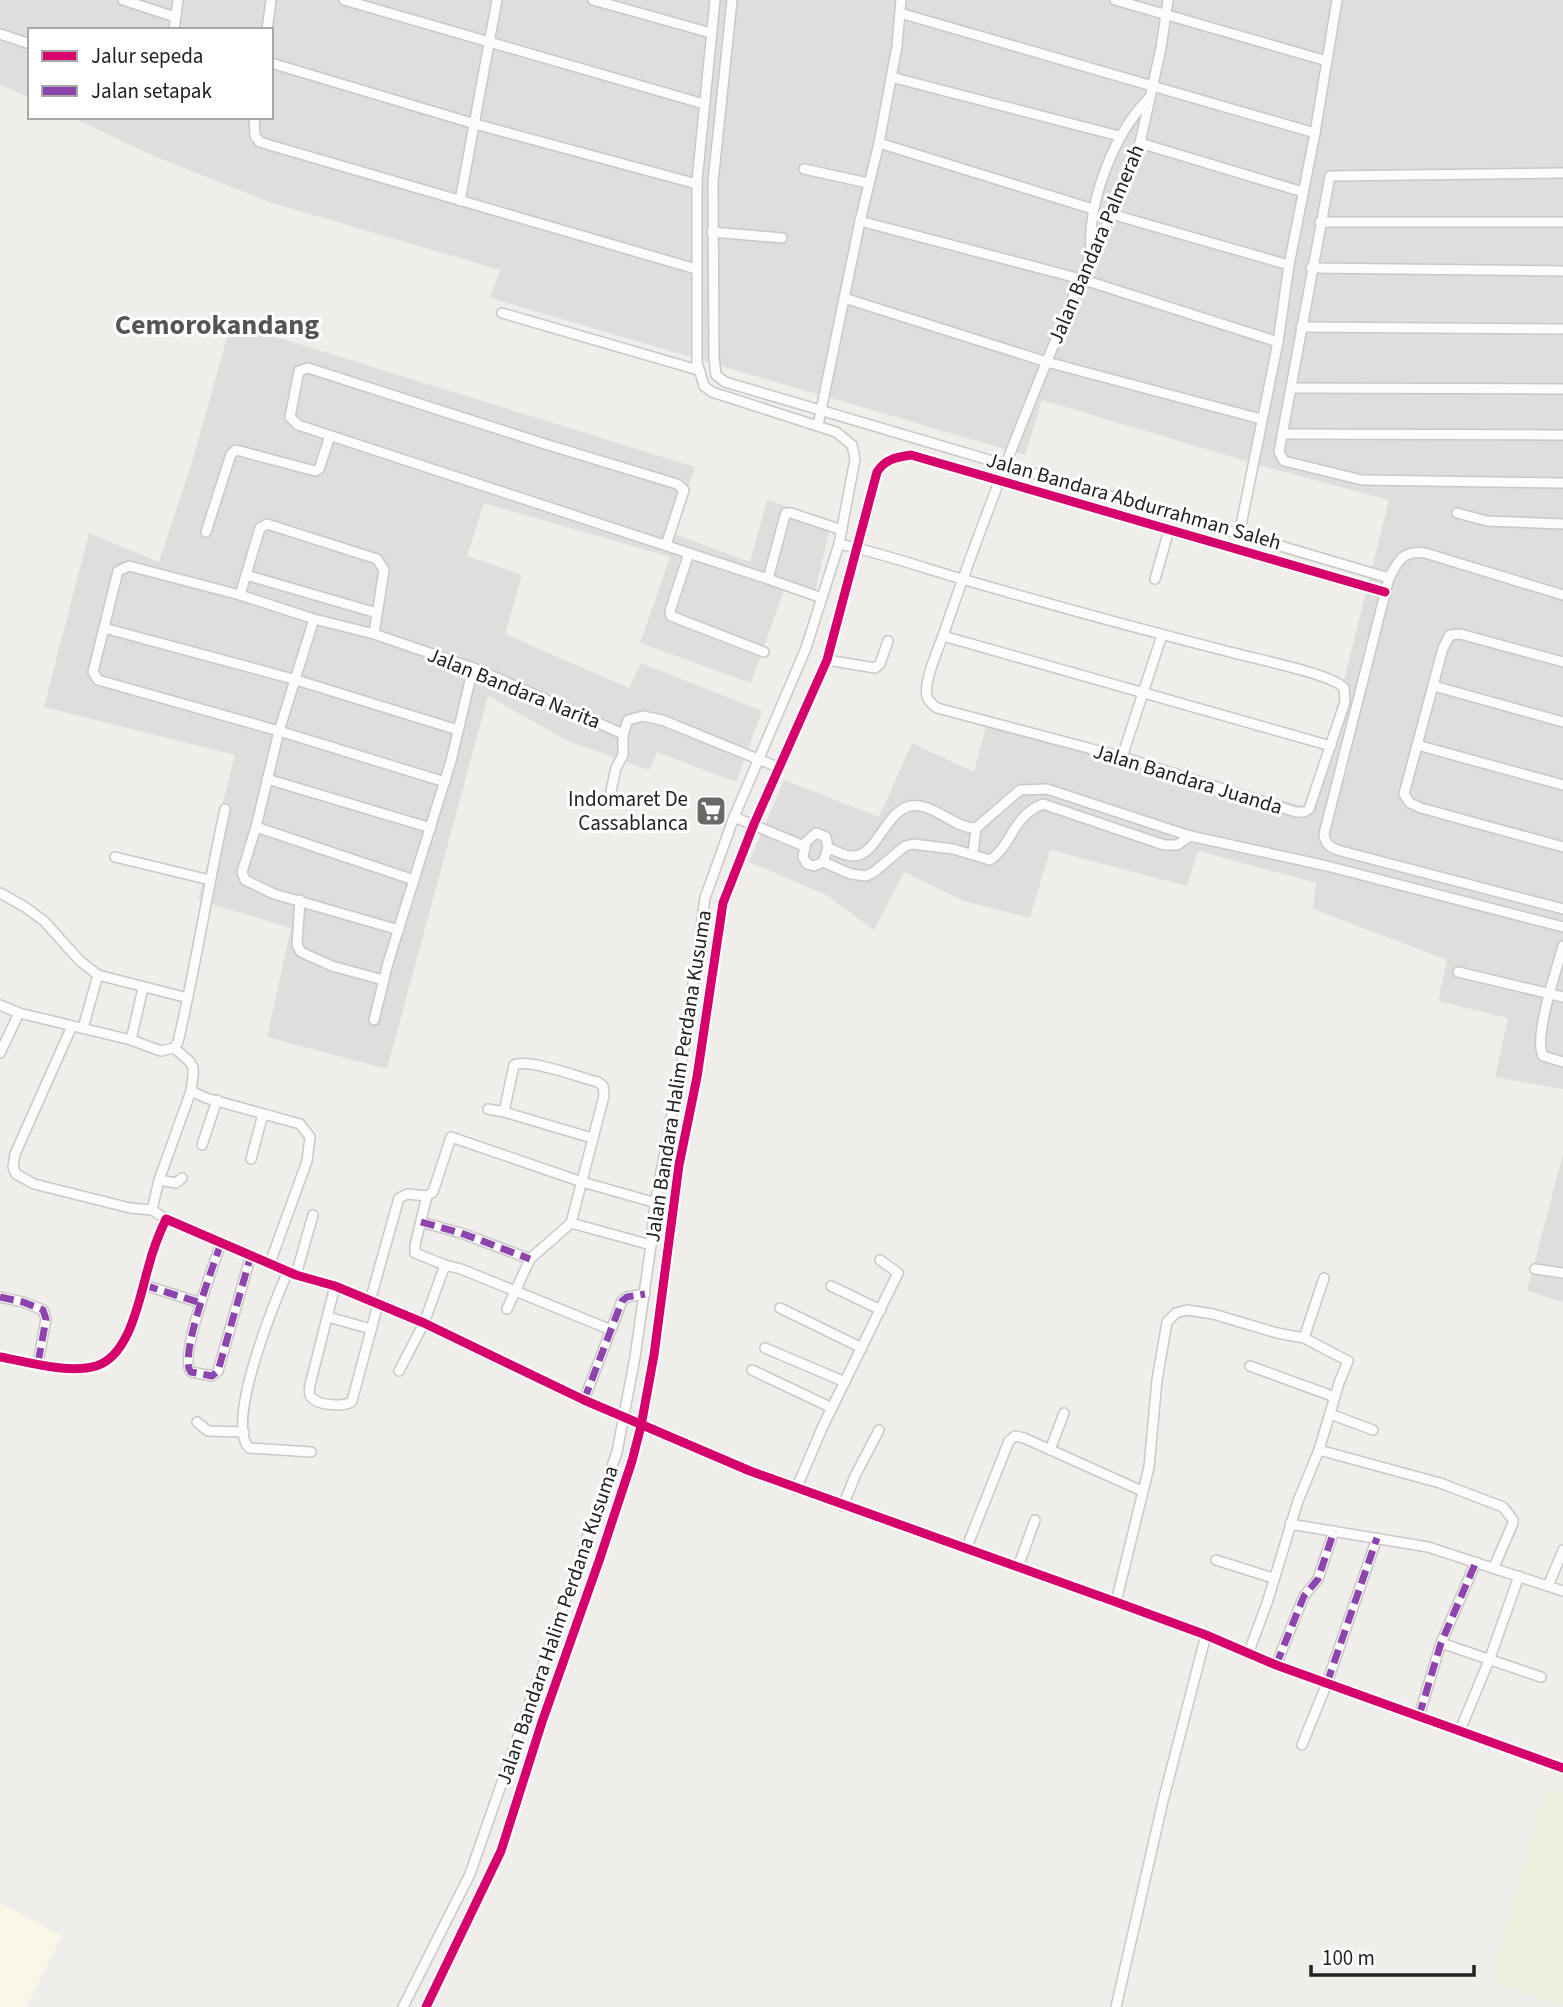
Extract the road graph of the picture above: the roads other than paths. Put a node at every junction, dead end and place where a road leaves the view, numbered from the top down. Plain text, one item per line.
1 (123, 0) edge
2 (178, 0) edge
3 (271, 0) edge
4 (344, 0) edge
5 (497, 0) edge
6 (593, 0) edge
7 (715, 0) edge
8 (732, 0) edge
9 (901, 0) edge
10 (1115, 0) edge
11 (1168, 0) edge
12 (1337, 0) edge
13 (900, 13) junction
14 (1166, 15) junction
15 (175, 17) junction
16 (174, 28) edge
17 (267, 28) edge
18 (711, 33) junction
19 (0, 34) edge
20 (28, 43) edge
21 (490, 43) junction
22 (1327, 61) junction
23 (273, 63) edge
24 (891, 77) junction
25 (1152, 85) junction
26 (1149, 98) junction
27 (704, 104) junction
28 (254, 119) edge
29 (475, 124) junction
30 (1315, 133) junction
31 (1119, 136) junction
32 (1140, 142) junction
33 (878, 143) junction
34 (804, 169) dead end
35 (1563, 173) edge
36 (868, 183) junction
37 (697, 184) junction
38 (1303, 192) junction
39 (460, 201) junction
40 (1093, 209) junction
41 (1111, 214) junction
42 (860, 221) junction
43 (1320, 222) junction
44 (1563, 222) edge
45 (712, 232) junction
46 (782, 237) dead end
47 (1091, 254) junction
48 (1289, 265) junction
49 (1311, 268) junction
50 (696, 269) junction
51 (1563, 271) edge
52 (1081, 279) junction
53 (844, 298) junction
54 (502, 313) dead end
55 (1301, 327) junction
56 (1563, 329) edge
57 (1278, 342) junction
58 (1047, 362) junction
59 (698, 370) junction
60 (716, 375) junction
61 (704, 386) junction
62 (1291, 388) junction
63 (1563, 389) edge
64 (819, 410) junction
65 (1261, 419) junction
66 (818, 425) junction
67 (1282, 434) junction
68 (1563, 435) edge
69 (330, 436) junction
70 (916, 439) junction
71 (911, 455) junction
72 (1005, 465) junction
73 (1000, 481) junction
74 (1563, 483) edge
75 (1457, 513) dead end
76 (1563, 524) edge
77 (842, 530) junction
78 (1169, 530) junction
79 (206, 532) dead end
80 (1239, 536) junction
81 (839, 544) junction
82 (666, 545) junction
83 (858, 548) junction
84 (689, 553) junction
85 (246, 575) junction
86 (1389, 578) junction
87 (768, 579) junction
88 (962, 579) junction
89 (1155, 579) dead end
90 (1385, 592) junction
91 (240, 595) junction
92 (1563, 595) edge
93 (822, 598) junction
94 (377, 613) junction
95 (314, 619) junction
96 (104, 628) junction
97 (374, 634) junction
98 (1161, 635) junction
99 (943, 636) junction
100 (888, 641) dead end
101 (764, 652) dead end
102 (827, 660) junction
103 (1563, 662) edge
104 (476, 669) junction
105 (293, 679) junction
106 (1434, 686) junction
107 (1143, 693) junction
108 (1563, 722) edge
109 (458, 730) junction
110 (279, 731) junction
111 (623, 734) junction
112 (1417, 745) junction
113 (1331, 746) junction
114 (1122, 757) junction
115 (759, 761) junction
116 (780, 768) junction
117 (267, 779) junction
118 (445, 782) junction
119 (1563, 785) edge
120 (1047, 789) junction
121 (611, 791) dead end
122 (1043, 804) junction
123 (225, 809) dead end
124 (734, 817) junction
125 (759, 826) junction
126 (256, 827) junction
127 (431, 828) junction
128 (976, 828) junction
129 (1190, 836) junction
130 (804, 846) junction
131 (1563, 847) edge
132 (828, 848) junction
133 (973, 853) junction
134 (116, 858) dead end
135 (823, 862) junction
136 (209, 880) junction
137 (414, 880) junction
138 (0, 893) edge
139 (300, 900) junction
140 (1563, 909) edge
141 (1563, 928) edge
142 (398, 930) junction
143 (1563, 946) edge
144 (1458, 972) dead end
145 (98, 975) junction
146 (383, 980) junction
147 (143, 988) junction
148 (1549, 994) junction
149 (1563, 997) edge
150 (188, 998) junction
151 (0, 1005) edge
152 (19, 1013) junction
153 (374, 1020) dead end
154 (72, 1026) junction
155 (83, 1028) junction
156 (131, 1040) junction
157 (174, 1048) junction
158 (0, 1053) edge
159 (1563, 1062) edge
160 (191, 1091) junction
161 (217, 1100) junction
162 (488, 1109) dead end
163 (504, 1112) junction
164 (263, 1114) junction
165 (592, 1138) junction
166 (202, 1145) dead end
167 (251, 1159) dead end
168 (182, 1178) dead end
169 (159, 1180) junction
170 (582, 1182) junction
171 (427, 1196) junction
172 (655, 1204) junction
173 (674, 1208) junction
174 (152, 1210) junction
175 (313, 1215) dead end
176 (166, 1219) junction
177 (421, 1222) junction
178 (571, 1223) junction
179 (221, 1243) junction
180 (651, 1245) junction
181 (251, 1255) junction
182 (530, 1259) junction
183 (880, 1260) dead end
184 (270, 1263) junction
185 (445, 1265) junction
186 (1535, 1269) dead end
187 (292, 1273) junction
188 (1563, 1273) edge
189 (1324, 1278) dead end
190 (144, 1285) junction
191 (831, 1286) dead end
192 (514, 1290) junction
193 (333, 1294) junction
194 (645, 1294) junction
195 (0, 1297) edge
196 (201, 1303) junction
197 (780, 1308) dead end
198 (507, 1309) dead end
199 (881, 1310) junction
200 (373, 1313) junction
201 (328, 1317) junction
202 (610, 1329) junction
203 (419, 1331) junction
204 (1304, 1338) junction
205 (765, 1348) dead end
206 (862, 1348) junction
207 (0, 1357) edge
208 (38, 1363) junction
209 (1250, 1366) dead end
210 (752, 1370) dead end
211 (399, 1371) dead end
212 (845, 1382) junction
213 (1335, 1397) junction
214 (584, 1400) junction
215 (832, 1408) junction
216 (1064, 1413) dead end
217 (1330, 1414) junction
218 (625, 1418) junction
219 (197, 1422) dead end
220 (641, 1426) junction
221 (879, 1430) dead end
222 (1373, 1430) dead end
223 (244, 1432) junction
224 (1050, 1450) junction
225 (1319, 1450) junction
226 (311, 1452) dead end
227 (796, 1489) junction
228 (1142, 1491) junction
229 (843, 1506) junction
230 (1035, 1520) dead end
231 (1290, 1524) junction
232 (1334, 1531) junction
233 (1377, 1538) junction
234 (583, 1547) junction
235 (966, 1549) junction
236 (1563, 1550) edge
237 (601, 1554) junction
238 (1216, 1560) dead end
239 (1476, 1562) junction
240 (1018, 1567) junction
241 (1494, 1567) junction
242 (1519, 1576) junction
243 (1273, 1578) junction
244 (1548, 1586) junction
245 (1563, 1591) edge
246 (1116, 1602) junction
247 (1206, 1635) junction
248 (1441, 1643) junction
249 (1248, 1654) junction
250 (1490, 1658) junction
251 (1276, 1665) junction
252 (1541, 1677) dead end
253 (1327, 1683) junction
254 (1419, 1716) junction
255 (1460, 1730) junction
256 (1302, 1745) dead end
257 (1563, 1768) edge
258 (404, 2007) edge
259 (426, 2007) edge
260 (1116, 2007) edge

1 - 15 street
2 - 15 street
3 - 17 street
4 - 21 street
5 - 21 street
6 - 18 street
7 - 18 street
8 - 45 street
9 - 13 street
10 - 14 street
11 - 14 street, Jalan Bandara Palmerah
12 - 22 street
13 - 24 street
13 - 25 street
14 - 22 street
14 - 25 street, Jalan Bandara Palmerah
15 - 16 street
18 - 27 street
19 - 20 street
21 - 27 street
21 - 29 street
22 - 30 street
23 - 29 street
24 - 31 street
24 - 33 street
25 - 26 street, Jalan Bandara Palmerah
25 - 30 street
26 - 31 street
26 - 32 street, Jalan Bandara Palmerah
27 - 37 street
28 - 39 street
29 - 37 street
29 - 39 street
30 - 38 street
31 - 40 street
32 - 38 street
32 - 41 street, Jalan Bandara Palmerah
33 - 36 street
33 - 40 street
34 - 36 street
35 - 43 street
36 - 42 street
37 - 50 street
38 - 48 street
39 - 50 street
40 - 47 street
41 - 47 street, Jalan Bandara Palmerah
41 - 48 street
42 - 52 street
42 - 53 street
43 - 44 street
43 - 49 street
45 - 46 street
45 - 60 street
47 - 52 street, Jalan Bandara Palmerah
48 - 57 street
49 - 51 street
49 - 55 street
50 - 59 street
52 - 57 street
52 - 58 street, Jalan Bandara Palmerah
53 - 58 street
53 - 64 street
54 - 59 street
55 - 56 street
55 - 62 street
57 - 65 street
58 - 65 street
58 - 72 street, Jalan Bandara Palmerah
59 - 61 street
60 - 61 street
60 - 64 street, Jalan Bandara Abdurrahman Saleh
61 - 66 street
62 - 63 street
62 - 67 street
64 - 66 street
64 - 70 street, Jalan Bandara Abdurrahman Saleh
65 - 80 street
66 - 77 street, Jalan Bandara Halim Perdana Kusuma
67 - 68 street
67 - 74 street
69 - 79 street
69 - 82 street
69 - 82 street
70 - 71 street
70 - 72 street, Jalan Bandara Abdurrahman Saleh
71 - 73 street, Jalan Bandara Abdurrahman Saleh
71 - 83 street, Jalan Bandara Halim Perdana Kusuma
72 - 73 street, Jalan Bandara Palmerah
72 - 80 street, Jalan Bandara Abdurrahman Saleh
73 - 78 street, Jalan Bandara Abdurrahman Saleh
73 - 88 street, Jalan Bandara Juanda
75 - 76 street
77 - 81 street, Jalan Bandara Halim Perdana Kusuma
77 - 87 street
78 - 89 street
78 - 90 street, Jalan Bandara Abdurrahman Saleh
80 - 86 street, Jalan Bandara Abdurrahman Saleh
81 - 83 street, Jalan Bandara Juanda
81 - 93 street, Jalan Bandara Halim Perdana Kusuma
82 - 84 street
83 - 88 street, Jalan Bandara Juanda
83 - 102 street, Jalan Bandara Halim Perdana Kusuma
84 - 87 street
84 - 101 street
85 - 91 street
85 - 94 street
85 - 94 street
86 - 90 street
86 - 92 street
87 - 93 street
88 - 98 street, Jalan Bandara Juanda
88 - 99 street, Jalan Bandara Juanda
90 - 140 street
91 - 95 street, Jalan Bandara Narita
91 - 96 street, Jalan Bandara Narita
93 - 115 street, Jalan Bandara Halim Perdana Kusuma
94 - 97 street
95 - 97 street, Jalan Bandara Narita
95 - 105 street
96 - 105 street
96 - 110 street, Jalan Bandara Narita
97 - 104 street, Jalan Bandara Narita
98 - 107 street
98 - 113 street, Jalan Bandara Juanda
99 - 107 street
99 - 114 street, Jalan Bandara Juanda
100 - 102 street
102 - 116 street, Jalan Bandara Halim Perdana Kusuma
103 - 106 street
104 - 109 street
104 - 111 street, Jalan Bandara Narita
105 - 109 street
105 - 110 street
106 - 108 street
106 - 112 street
107 - 113 street
107 - 114 street
109 - 118 street
110 - 117 street
110 - 118 street
111 - 115 street, Jalan Bandara Narita
111 - 121 street
112 - 119 street
112 - 131 street
113 - 114 street, Jalan Bandara Juanda
115 - 116 street, Jalan Bandara Narita
115 - 124 street, Jalan Bandara Halim Perdana Kusuma
116 - 125 street, Jalan Bandara Halim Perdana Kusuma
117 - 126 street
117 - 127 street
118 - 127 street
120 - 122 street
120 - 128 street
120 - 129 street
122 - 129 street
122 - 133 street
123 - 136 street
124 - 125 street
124 - 172 street, Jalan Bandara Halim Perdana Kusuma
125 - 130 street
125 - 173 street, Jalan Bandara Halim Perdana Kusuma
126 - 137 street
126 - 139 street
127 - 137 street
128 - 132 street
128 - 133 street
129 - 141 street
130 - 132 street
130 - 135 street
132 - 135 street
133 - 135 street
134 - 136 street
136 - 150 street
137 - 142 street
138 - 145 street
139 - 142 street
139 - 146 street
142 - 146 street
143 - 148 street
144 - 148 street
145 - 147 street
145 - 155 street
146 - 153 street
147 - 150 street
147 - 156 street
148 - 149 street
148 - 159 street
150 - 157 street
151 - 152 street
152 - 154 street
152 - 158 street
154 - 155 street
154 - 174 street
155 - 156 street
156 - 157 street
157 - 160 street
160 - 161 street
160 - 169 street
161 - 164 street
161 - 166 street
162 - 163 street
163 - 165 street
163 - 165 street
164 - 167 street
164 - 184 street
165 - 170 street
168 - 169 street
169 - 174 street
170 - 171 street
170 - 172 street
170 - 178 street
171 - 177 street
171 - 200 street
172 - 173 street
172 - 180 street, Jalan Bandara Halim Perdana Kusuma
173 - 220 street, Jalan Bandara Halim Perdana Kusuma
174 - 176 street
175 - 187 street
176 - 179 street
176 - 190 street
177 - 182 street
177 - 185 street
178 - 180 street
178 - 182 street
179 - 181 street
179 - 196 street
180 - 194 street, Jalan Bandara Halim Perdana Kusuma
181 - 184 street
181 - 196 street
182 - 192 street
183 - 199 street
184 - 187 street
185 - 192 street
185 - 203 street
186 - 188 street
187 - 193 street
187 - 223 street
189 - 204 street
190 - 196 street
190 - 208 street
191 - 199 street
192 - 198 street
192 - 202 street
193 - 200 street
193 - 201 street
194 - 202 street
194 - 218 street, Jalan Bandara Halim Perdana Kusuma
195 - 208 street
197 - 206 street
199 - 206 street
200 - 201 street
200 - 201 street
200 - 203 street
202 - 214 street
203 - 211 street
203 - 214 street
204 - 213 street
204 - 228 street
205 - 212 street
206 - 212 street
207 - 208 street
209 - 213 street
210 - 215 street
212 - 215 street
213 - 217 street
214 - 218 street
215 - 227 street
216 - 224 street
217 - 222 street
217 - 225 street
218 - 220 street
218 - 234 street, Jalan Bandara Halim Perdana Kusuma
219 - 223 street
220 - 227 street
220 - 237 street, Jalan Bandara Halim Perdana Kusuma
221 - 229 street
223 - 226 street
224 - 228 street
224 - 235 street
225 - 231 street
225 - 241 street
227 - 229 street
228 - 246 street
229 - 235 street
230 - 240 street
231 - 232 street
231 - 243 street
232 - 233 street
232 - 251 street
233 - 239 street
233 - 253 street
234 - 237 street
234 - 258 street, Jalan Bandara Halim Perdana Kusuma
235 - 240 street
236 - 244 street
237 - 259 street, Jalan Bandara Halim Perdana Kusuma
238 - 243 street
239 - 241 street
239 - 248 street
240 - 246 street
241 - 242 street
242 - 244 street
242 - 250 street
243 - 249 street
244 - 245 street
246 - 247 street
247 - 249 street
247 - 260 street
248 - 250 street
248 - 254 street
249 - 251 street
250 - 252 street
250 - 255 street
251 - 253 street
253 - 254 street
253 - 256 street
254 - 255 street
255 - 257 street

